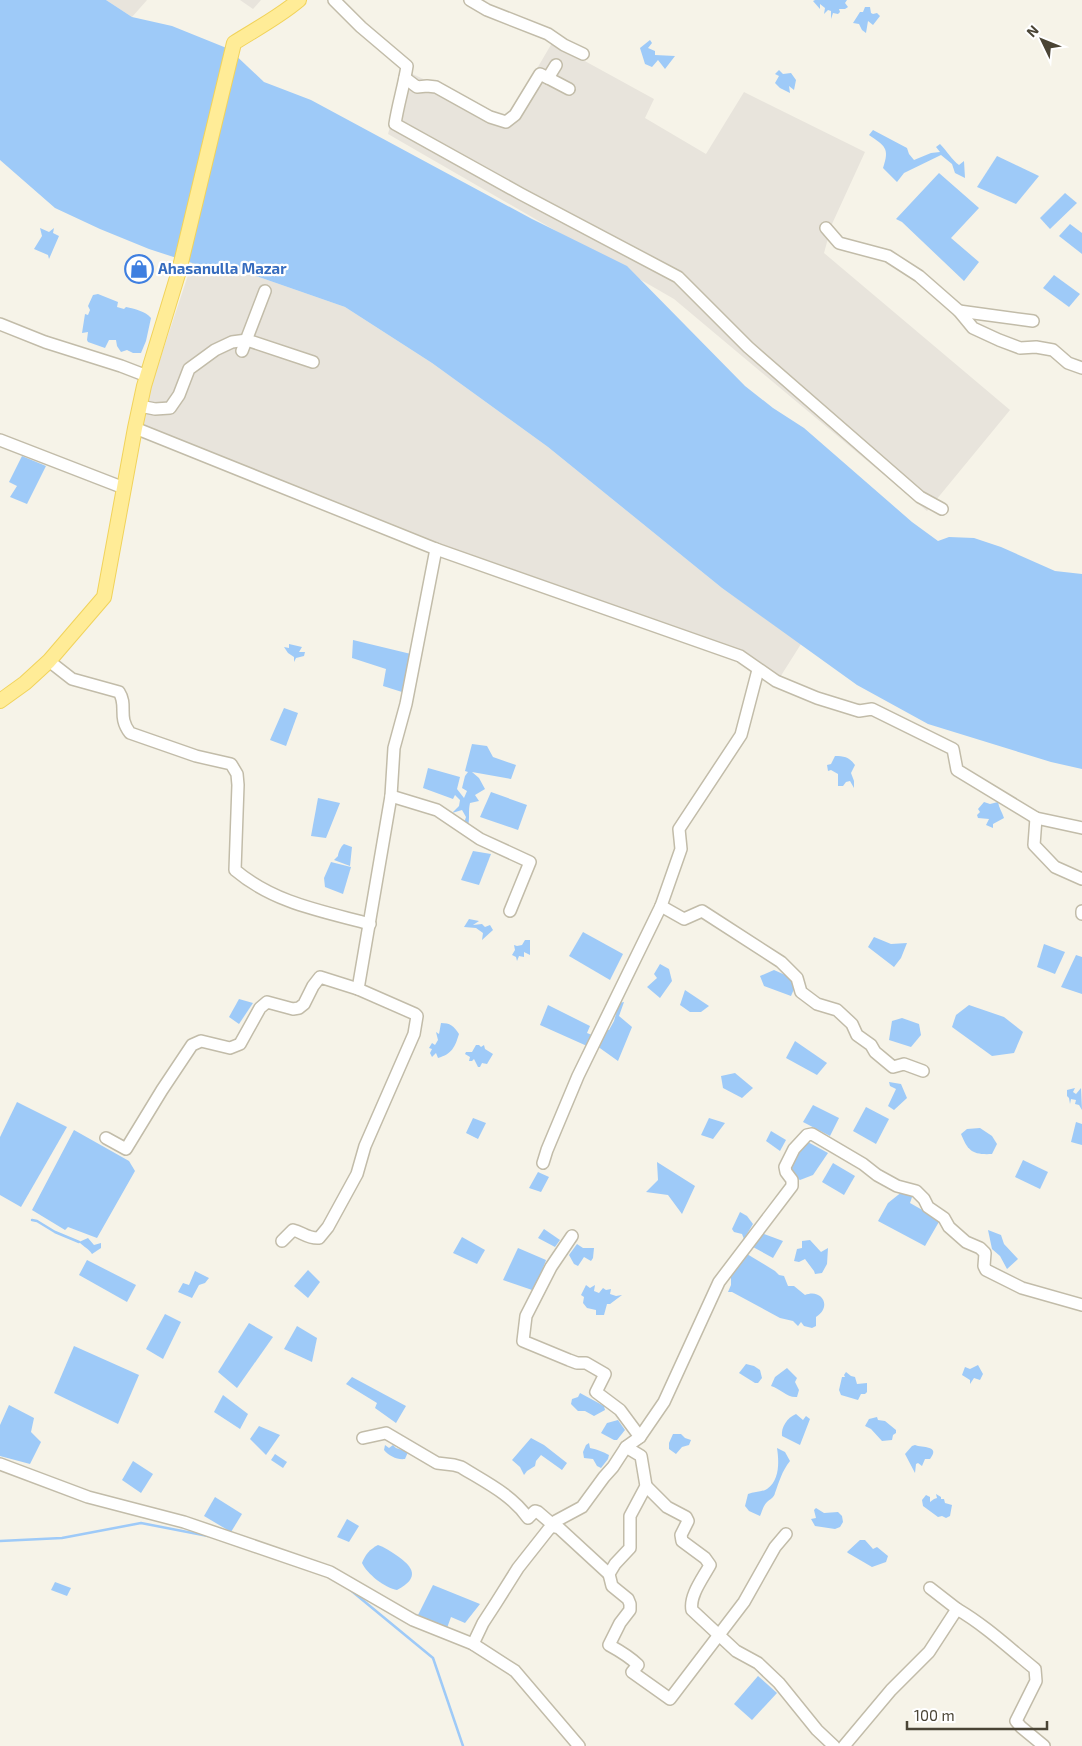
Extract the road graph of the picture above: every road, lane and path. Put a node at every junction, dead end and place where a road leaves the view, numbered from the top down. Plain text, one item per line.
1 (299, 0) edge
2 (334, 0) edge
3 (470, 0) edge
4 (582, 54) dead end
5 (556, 64) dead end
6 (405, 78) junction
7 (548, 78) junction
8 (569, 89) dead end
9 (826, 228) dead end
10 (266, 291) dead end
11 (959, 311) junction
12 (1033, 321) dead end
13 (0, 324) edge
14 (244, 346) junction
15 (313, 362) dead end
16 (1082, 368) edge
17 (147, 376) junction
18 (140, 406) junction
19 (134, 428) junction
20 (0, 440) edge
21 (124, 488) junction
22 (942, 509) dead end
23 (436, 549) junction
24 (49, 661) junction
25 (758, 670) junction
26 (0, 701) edge
27 (391, 796) junction
28 (1036, 818) junction
29 (1082, 828) edge
30 (1082, 879) edge
31 (661, 906) junction
32 (510, 911) dead end
33 (370, 924) junction
34 (358, 990) junction
35 (923, 1071) dead end
36 (106, 1138) dead end
37 (543, 1163) dead end
38 (572, 1236) dead end
39 (282, 1241) dead end
40 (1082, 1305) edge
41 (640, 1437) junction
42 (362, 1438) dead end
43 (626, 1447) junction
44 (0, 1464) edge
45 (646, 1486) junction
46 (552, 1525) junction
47 (786, 1534) dead end
48 (609, 1574) junction
49 (930, 1588) dead end
50 (957, 1609) junction
51 (718, 1634) junction
52 (473, 1644) junction
53 (579, 1746) edge
54 (834, 1746) edge
55 (844, 1746) edge
56 (1044, 1746) edge

1 - 17 main road
2 - 6 street
3 - 4 street
5 - 7 street
6 - 7 street
6 - 22 street
7 - 8 street
9 - 11 street
10 - 14 street
11 - 12 street
11 - 16 street
13 - 17 street
14 - 15 street
14 - 18 street
17 - 18 main road
18 - 19 main road
19 - 21 main road
19 - 23 street
20 - 21 street
21 - 24 main road
23 - 25 street
23 - 27 street
24 - 26 main road
24 - 33 street
25 - 28 street
25 - 31 street
27 - 32 street
27 - 33 street
28 - 29 street
28 - 30 street
31 - 35 street
31 - 37 street
33 - 34 street
34 - 36 street
34 - 39 street
38 - 41 street
40 - 41 street
41 - 43 street
42 - 46 street
43 - 45 street
43 - 46 street
44 - 52 street
45 - 48 street
45 - 51 street
46 - 48 street
46 - 52 street
47 - 51 street
48 - 51 street
49 - 50 street
50 - 55 street
50 - 56 street
51 - 54 street
52 - 53 street

